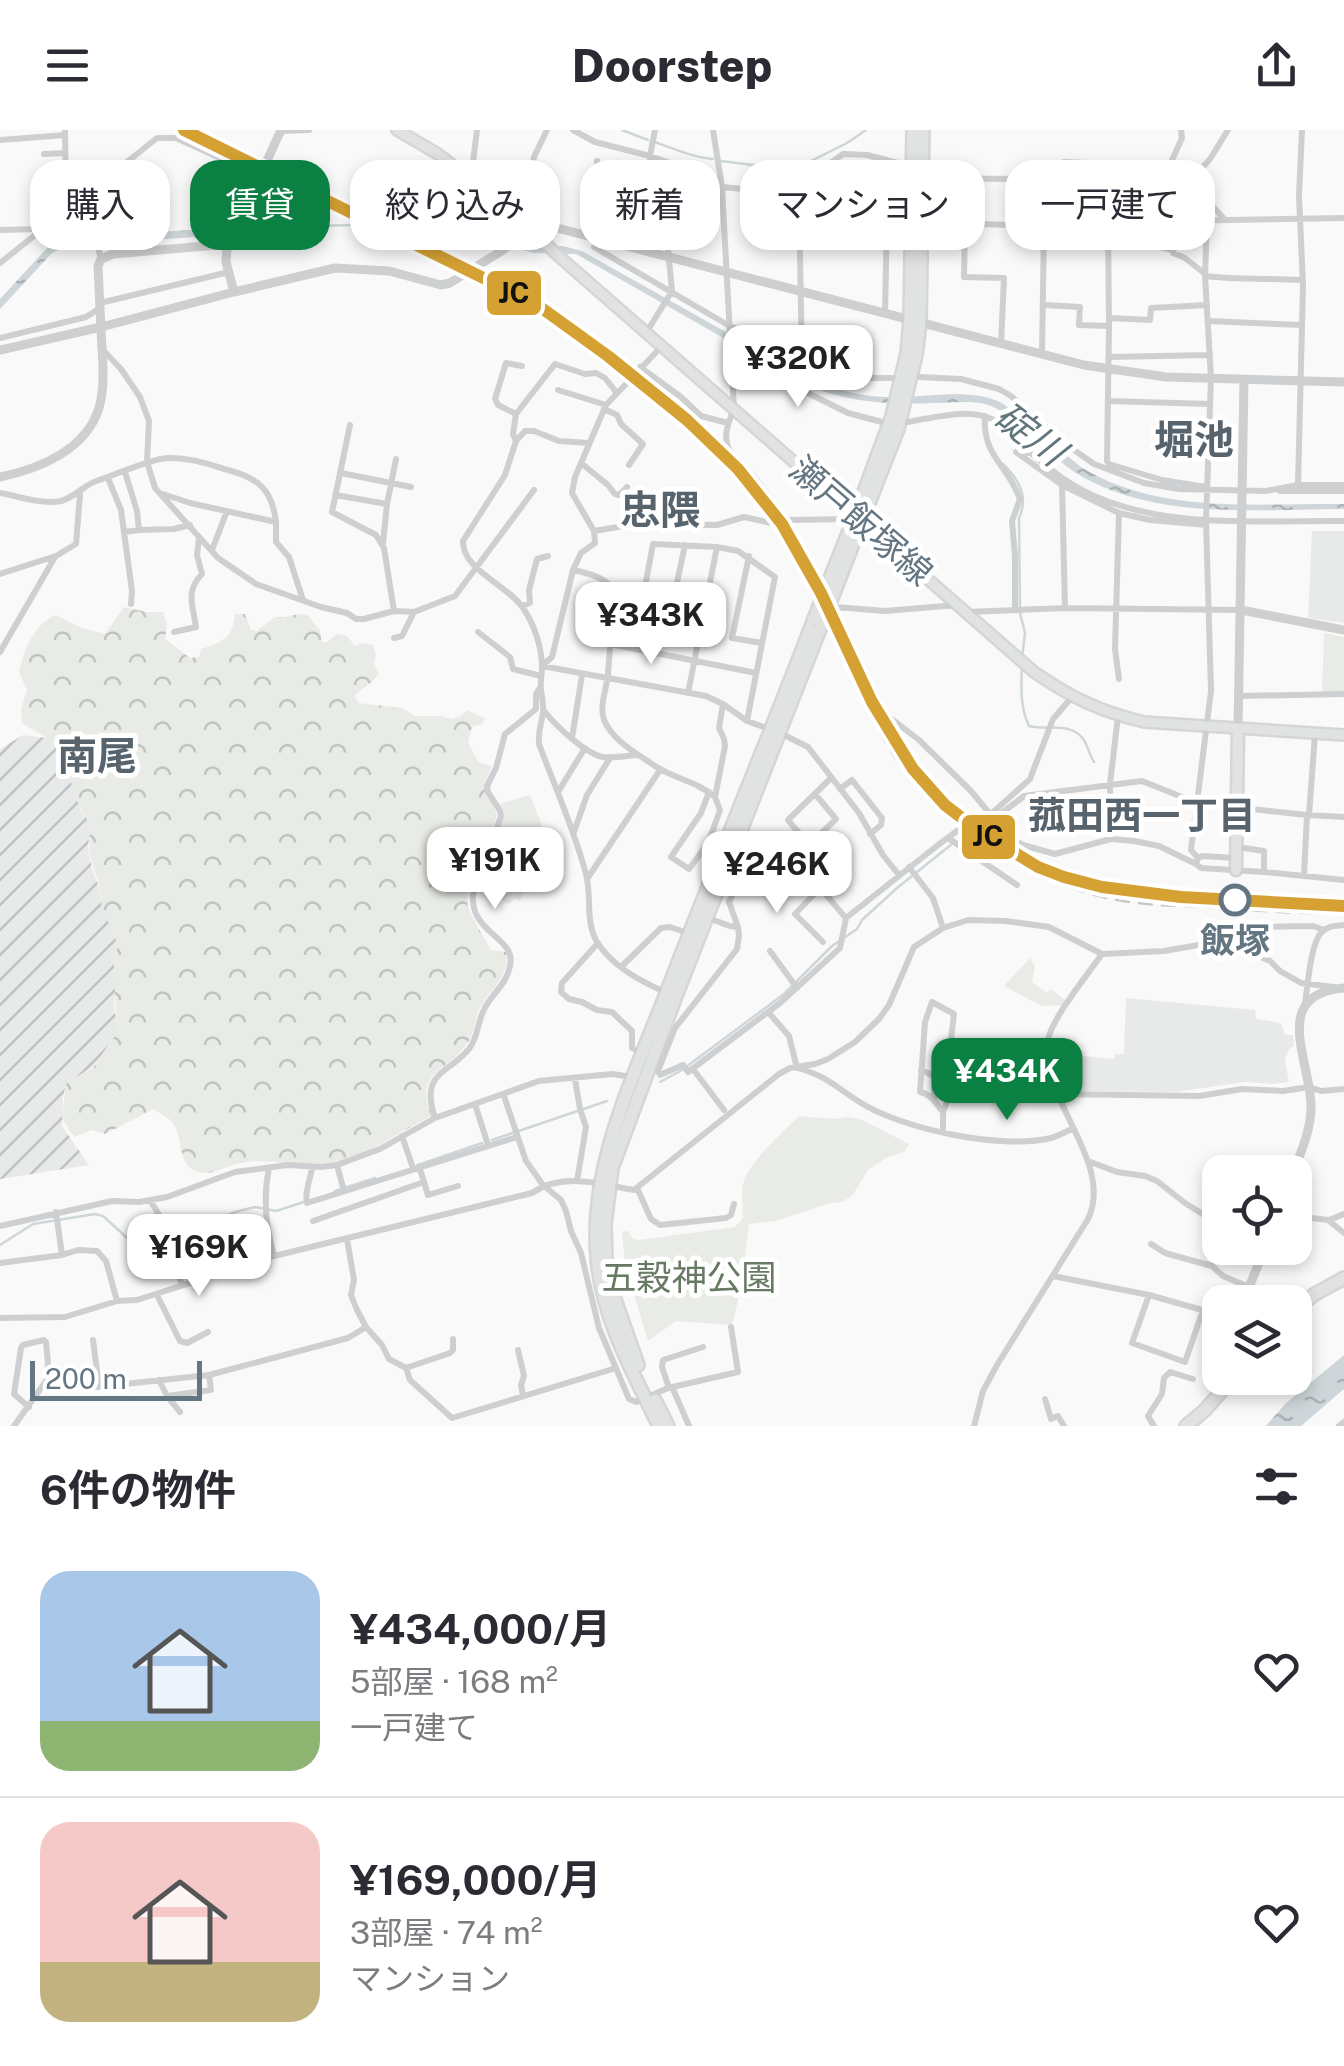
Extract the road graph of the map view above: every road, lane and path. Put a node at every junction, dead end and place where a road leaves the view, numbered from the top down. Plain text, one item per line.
1 (310, 130) edge
2 (397, 130) edge
3 (477, 130) edge
4 (546, 130) edge
5 (573, 130) edge
6 (655, 130) edge
7 (712, 130) edge
8 (913, 130) edge
9 (923, 130) edge
10 (1181, 130) edge
11 (1228, 130) edge
12 (1302, 130) edge
13 (280, 131) edge
14 (65, 132) edge
15 (0, 140) edge
16 (65, 153) junction
17 (473, 153) junction
18 (44, 154) dead end
19 (650, 156) junction
20 (65, 160) edge
21 (128, 160) edge
22 (226, 160) edge
23 (267, 160) edge
24 (445, 160) edge
25 (467, 160) edge
26 (472, 160) edge
27 (534, 160) edge
28 (834, 160) edge
29 (887, 160) edge
30 (913, 160) edge
31 (923, 160) edge
32 (1172, 160) edge
33 (1209, 160) edge
34 (722, 187) junction
35 (740, 189) edge
36 (1215, 209) edge
37 (1344, 218) edge
38 (1215, 220) edge
39 (1225, 220) junction
40 (1299, 220) junction
41 (30, 229) edge
42 (0, 230) edge
43 (30, 239) edge
44 (190, 244) edge
45 (99, 250) edge
46 (227, 250) edge
47 (503, 250) edge
48 (552, 250) edge
49 (609, 250) edge
50 (641, 250) edge
51 (801, 250) edge
52 (886, 250) edge
53 (916, 250) edge
54 (965, 250) edge
55 (1044, 250) edge
56 (1109, 250) edge
57 (1173, 250) edge
58 (1206, 250) edge
59 (669, 255) junction
60 (101, 259) junction
61 (0, 263) edge
62 (228, 272) junction
63 (727, 272) junction
64 (1205, 275) junction
65 (1302, 280) junction
66 (802, 291) junction
67 (234, 292) junction
68 (672, 292) junction
69 (100, 305) junction
70 (1043, 305) junction
71 (1207, 306) junction
72 (885, 314) junction
73 (915, 321) junction
74 (1208, 321) junction
75 (1110, 322) junction
76 (1302, 325) junction
77 (728, 326) junction
78 (48, 327) junction
79 (101, 327) junction
80 (646, 332) junction
81 (0, 338) edge
82 (50, 338) junction
83 (1002, 344) junction
84 (662, 346) junction
85 (0, 350) edge
86 (102, 350) junction
87 (730, 353) junction
88 (1042, 354) junction
89 (1210, 355) junction
90 (1109, 356) junction
91 (802, 362) junction
92 (522, 366) dead end
93 (640, 368) junction
94 (1108, 370) junction
95 (919, 377) dead end
96 (1210, 378) junction
97 (1244, 380) junction
98 (1301, 381) junction
99 (1344, 382) edge
100 (901, 385) junction
101 (558, 390) dead end
102 (616, 392) junction
103 (1108, 401) junction
104 (1210, 404) junction
105 (605, 407) junction
106 (734, 409) junction
107 (516, 414) junction
108 (985, 416) junction
109 (896, 419) junction
110 (728, 422) junction
111 (350, 425) dead end
112 (516, 441) junction
113 (590, 443) junction
114 (1032, 453) junction
115 (396, 459) dead end
116 (147, 462) junction
117 (581, 463) junction
118 (629, 465) dead end
119 (125, 472) junction
120 (340, 473) junction
121 (0, 476) edge
122 (108, 478) junction
123 (392, 483) junction
124 (1062, 485) junction
125 (1298, 485) junction
126 (627, 487) dead end
127 (411, 488) dead end
128 (1344, 488) edge
129 (1206, 489) junction
130 (534, 490) dead end
131 (1242, 491) junction
132 (1266, 491) junction
133 (0, 493) edge
134 (80, 494) junction
135 (162, 494) junction
136 (335, 495) junction
137 (388, 504) junction
138 (227, 511) junction
139 (861, 513) junction
140 (1119, 513) junction
141 (1242, 519) junction
142 (786, 520) junction
143 (1206, 521) junction
144 (1344, 521) edge
145 (276, 522) junction
146 (190, 525) junction
147 (139, 530) junction
148 (594, 531) junction
149 (124, 532) junction
150 (200, 536) junction
151 (383, 543) junction
152 (685, 545) junction
153 (717, 547) junction
154 (212, 550) junction
155 (56, 556) junction
156 (548, 556) dead end
157 (748, 556) junction
158 (476, 567) junction
159 (573, 570) junction
160 (0, 574) edge
161 (304, 600) junction
162 (131, 604) dead end
163 (522, 606) junction
164 (836, 607) junction
165 (961, 608) junction
166 (1065, 608) junction
167 (1116, 608) junction
168 (1208, 608) junction
169 (1018, 609) junction
170 (1241, 610) junction
171 (394, 611) junction
172 (414, 612) junction
173 (612, 614) junction
174 (639, 619) junction
175 (1344, 630) edge
176 (174, 632) dead end
177 (478, 632) dead end
178 (394, 638) dead end
179 (762, 643) junction
180 (610, 644) junction
181 (0, 652) edge
182 (694, 661) junction
183 (542, 666) junction
184 (756, 674) junction
185 (582, 675) junction
186 (541, 676) junction
187 (608, 678) junction
188 (1119, 678) dead end
189 (541, 688) junction
190 (688, 692) junction
191 (1344, 694) edge
192 (1240, 696) junction
193 (1072, 697) junction
194 (722, 704) junction
195 (544, 712) junction
196 (1118, 716) junction
197 (747, 721) junction
198 (1207, 728) junction
199 (1238, 729) junction
200 (776, 732) junction
201 (1315, 734) junction
202 (1344, 735) edge
203 (572, 738) junction
204 (585, 748) junction
205 (639, 755) junction
206 (610, 757) junction
207 (660, 770) junction
208 (831, 778) junction
209 (1110, 784) junction
210 (840, 789) junction
211 (558, 792) junction
212 (815, 794) dead end
213 (712, 795) junction
214 (1197, 807) junction
215 (701, 813) junction
216 (1308, 815) junction
217 (992, 817) junction
218 (1344, 817) edge
219 (715, 820) junction
220 (1237, 820) junction
221 (574, 832) junction
222 (870, 834) junction
223 (711, 839) junction
224 (1110, 839) junction
225 (951, 841) junction
226 (728, 850) junction
227 (1236, 859) junction
228 (1197, 861) junction
229 (802, 871) junction
230 (913, 872) junction
231 (1264, 872) junction
232 (898, 875) junction
233 (1304, 875) junction
234 (588, 879) junction
235 (1344, 880) edge
236 (1017, 885) dead end
237 (819, 889) junction
238 (708, 918) junction
239 (846, 918) junction
240 (1344, 925) edge
241 (738, 927) junction
242 (944, 928) junction
243 (1324, 930) junction
244 (689, 934) junction
245 (823, 942) dead end
246 (1216, 942) junction
247 (598, 943) junction
248 (770, 952) dead end
249 (1102, 954) junction
250 (621, 967) junction
251 (795, 985) junction
252 (1308, 986) junction
253 (1344, 988) edge
254 (671, 995) junction
255 (1304, 1004) junction
256 (768, 1012) junction
257 (643, 1053) junction
258 (1048, 1053) junction
259 (688, 1068) junction
260 (797, 1068) junction
261 (921, 1070) junction
262 (634, 1077) junction
263 (941, 1078) junction
264 (575, 1079) junction
265 (1309, 1087) junction
266 (1344, 1089) edge
267 (1059, 1094) junction
268 (504, 1095) junction
269 (934, 1101) junction
270 (475, 1104) junction
271 (724, 1110) dead end
272 (943, 1112) junction
273 (435, 1118) junction
274 (1072, 1129) junction
275 (943, 1132) junction
276 (516, 1134) junction
277 (402, 1136) junction
278 (488, 1145) junction
279 (1299, 1155) edge
280 (1086, 1160) junction
281 (336, 1165) junction
282 (312, 1166) junction
283 (414, 1167) junction
284 (269, 1168) junction
285 (577, 1181) junction
286 (424, 1182) junction
287 (543, 1185) junction
288 (605, 1185) junction
289 (458, 1186) dead end
290 (637, 1188) junction
291 (344, 1189) junction
292 (150, 1200) junction
293 (734, 1204) dead end
294 (1202, 1214) edge
295 (1344, 1214) edge
296 (57, 1217) junction
297 (1312, 1218) edge
298 (1328, 1220) junction
299 (313, 1221) dead end
300 (0, 1226) edge
301 (1344, 1233) edge
302 (347, 1239) junction
303 (1151, 1244) dead end
304 (62, 1255) junction
305 (274, 1256) junction
306 (0, 1263) edge
307 (1053, 1276) junction
308 (1344, 1278) edge
309 (182, 1285) junction
310 (1244, 1285) edge
311 (156, 1294) junction
312 (1149, 1294) junction
313 (1312, 1296) edge
314 (118, 1301) junction
315 (1202, 1310) edge
316 (1202, 1313) edge
317 (0, 1318) edge
318 (731, 1327) dead end
319 (366, 1328) junction
320 (208, 1332) dead end
321 (453, 1339) dead end
322 (94, 1340) dead end
323 (703, 1347) dead end
324 (518, 1350) dead end
325 (406, 1368) junction
326 (616, 1368) junction
327 (209, 1375) junction
328 (1193, 1379) dead end
329 (159, 1380) junction
330 (46, 1381) junction
331 (100, 1386) junction
332 (671, 1388) junction
333 (1218, 1395) edge
334 (167, 1396) junction
335 (523, 1396) junction
336 (649, 1396) junction
337 (1045, 1399) dead end
338 (29, 1406) junction
339 (180, 1412) dead end
340 (14, 1426) edge
341 (659, 1426) edge
342 (668, 1426) edge
343 (690, 1426) edge
344 (974, 1426) edge
345 (1064, 1426) edge
346 (1154, 1426) edge
347 (1186, 1426) edge

1 - 13 street
2 - 24 main road
3 - 17 street
4 - 27 street
5 - 19 street
6 - 19 street
7 - 34 street
8 - 30 highway
9 - 31 highway
10 - 32 street
11 - 33 street
12 - 40 street
13 - 23 street
14 - 15 street
14 - 16 street
16 - 18 street
16 - 20 street
17 - 25 street
17 - 26 street
19 - 34 street
19 - 59 street
21 - 22 street
28 - 29 street
34 - 35 street
34 - 63 street
36 - 39 street
37 - 40 street
38 - 39 street
39 - 40 street
40 - 65 street
41 - 42 street
43 - 61 street
44 - 60 street
45 - 60 street
46 - 62 street
47 - 67 street
48 - 80 main road, 瀬戸飯塚線
49 - 68 street
50 - 59 street
51 - 66 street
52 - 72 street
53 - 73 highway
54 - 83 street
55 - 70 street
56 - 75 street
57 - 64 street
58 - 64 street
59 - 63 street
59 - 68 street
60 - 69 street
62 - 67 street
62 - 69 street
63 - 66 street
63 - 77 street
64 - 65 street
64 - 71 street
65 - 76 street
66 - 72 street
66 - 91 street
67 - 79 street
68 - 77 street
68 - 80 street
69 - 78 street
69 - 79 street
70 - 75 street
70 - 88 street
71 - 74 street
71 - 75 street
72 - 73 street
73 - 83 street
73 - 100 highway
74 - 76 street
74 - 89 street
75 - 90 street
76 - 98 street
77 - 87 street
77 - 91 street
78 - 81 street
78 - 82 street
79 - 82 street
79 - 86 street
80 - 84 main road, 瀬戸飯塚線
82 - 85 street
83 - 88 street
84 - 93 street
84 - 106 main road, 瀬戸飯塚線
86 - 116 street
86 - 121 street
87 - 106 street
87 - 109 street
88 - 94 street
89 - 90 street
89 - 96 street
90 - 94 street
91 - 100 street
92 - 107 street
93 - 102 street
93 - 110 street
94 - 96 street
94 - 103 street
95 - 129 street
96 - 97 street
96 - 104 street
97 - 98 street
97 - 131 street
98 - 99 street
98 - 125 street
100 - 109 highway
101 - 105 street
102 - 105 street
102 - 107 street
103 - 104 street
103 - 129 street
104 - 129 street
105 - 113 street
105 - 118 street
106 - 110 street
106 - 139 main road, 瀬戸飯塚線
107 - 112 street
108 - 109 street
108 - 114 street
108 - 169 street
109 - 139 highway
110 - 142 street
111 - 120 street
112 - 113 street
112 - 158 street
113 - 117 street
114 - 124 street
114 - 143 street
115 - 123 street
116 - 119 street
116 - 135 street
116 - 145 street
117 - 126 street
117 - 148 street
119 - 122 street
119 - 147 street
120 - 123 street
120 - 136 street
122 - 134 street
122 - 149 street
123 - 127 street
123 - 137 street
124 - 140 street
124 - 166 street
125 - 128 street
125 - 132 street
128 - 132 street
129 - 131 street
129 - 143 street
130 - 158 street
131 - 132 street
131 - 141 street
133 - 134 street
134 - 155 street
135 - 138 street
135 - 146 street
136 - 137 street
136 - 151 street
137 - 151 street
138 - 145 street
138 - 154 street
139 - 142 street
139 - 165 main road, 瀬戸飯塚線
139 - 200 highway, bridge
140 - 143 street
140 - 167 street
141 - 143 street
141 - 144 street
141 - 170 street
142 - 148 street
142 - 164 street
143 - 168 street
145 - 161 street
146 - 147 street
146 - 150 street
147 - 149 street
148 - 159 street
149 - 162 street
150 - 154 street
150 - 176 street
151 - 171 street
152 - 153 street
152 - 174 street
152 - 174 street
153 - 157 street
153 - 182 street
154 - 161 street
155 - 160 street
155 - 181 street
156 - 163 street
157 - 179 street
157 - 179 street
158 - 163 street
158 - 172 street
159 - 173 street
159 - 183 street
161 - 171 street
163 - 183 street
164 - 165 street
164 - 217 street
165 - 169 street
165 - 193 main road, 瀬戸飯塚線
166 - 167 street
166 - 169 street
167 - 168 street
167 - 188 street
168 - 170 street
168 - 198 street
170 - 175 street
170 - 192 street
171 - 172 street
172 - 178 street
173 - 174 street
173 - 180 street
177 - 186 street
179 - 184 street
180 - 182 street
180 - 187 street
182 - 184 street
182 - 190 street
183 - 185 street
183 - 186 street
184 - 197 street
185 - 187 street
185 - 203 street
186 - 189 street
187 - 190 street
187 - 205 street
189 - 195 street
189 - 273 street
190 - 194 street
191 - 192 street
192 - 199 street
193 - 196 main road, 瀬戸飯塚線
193 - 217 street
194 - 197 street
194 - 213 street
195 - 203 street
195 - 211 street
196 - 198 main road, 瀬戸飯塚線
196 - 209 street
197 - 200 street
198 - 199 main road, 瀬戸飯塚線
198 - 214 street
199 - 201 main road, 瀬戸飯塚線
199 - 220 main road
200 - 208 street
200 - 226 highway
201 - 202 main road, 瀬戸飯塚線
201 - 216 street
203 - 204 street
204 - 206 street
204 - 211 street
205 - 206 street
205 - 207 street
206 - 221 street
207 - 213 street
207 - 234 street
208 - 210 street
208 - 212 street
209 - 214 street
209 - 217 street
209 - 224 street
210 - 222 street
210 - 222 street
211 - 221 street
213 - 215 street
213 - 219 street
214 - 220 street
214 - 228 street
215 - 219 street
215 - 223 street
216 - 218 street
216 - 220 street
216 - 233 street
217 - 224 street
217 - 225 street
219 - 223 street
220 - 227 main road
221 - 234 street
222 - 232 street
223 - 226 street
224 - 228 street
225 - 230 street
225 - 236 street
226 - 229 street
226 - 238 highway
226 - 244 highway
227 - 228 street
227 - 228 street
227 - 231 street
227 - 231 street
229 - 237 street
229 - 241 street
230 - 232 street
230 - 242 street
231 - 233 street
232 - 239 street
233 - 235 street
234 - 247 street
237 - 239 street
237 - 245 street
238 - 241 street
238 - 254 highway
239 - 251 street
240 - 243 street
241 - 259 street
242 - 249 street
242 - 260 street
243 - 246 street
243 - 252 street
244 - 250 street
244 - 254 highway
246 - 249 street
246 - 252 street
247 - 250 street
247 - 257 street
248 - 251 street
249 - 258 street
250 - 254 street
251 - 256 street
252 - 253 street
252 - 255 street
253 - 255 street
254 - 257 highway
254 - 288 highway
255 - 265 street
256 - 259 street
256 - 260 street
257 - 262 highway
258 - 267 street
258 - 272 street
259 - 271 street
260 - 275 street
260 - 290 street
261 - 263 street
261 - 263 street
261 - 269 street
262 - 264 street
262 - 288 highway
263 - 269 street
264 - 268 street
264 - 285 street
265 - 266 street
265 - 267 street
265 - 279 street
267 - 274 street
268 - 270 street
268 - 276 street
269 - 272 street
270 - 273 street
270 - 278 street
272 - 275 street
273 - 277 street
274 - 275 street
274 - 280 street
276 - 278 street
276 - 287 street
277 - 281 street
277 - 283 street
278 - 283 street
280 - 294 street
280 - 307 street
281 - 282 street
281 - 291 street
282 - 284 street
282 - 291 street
283 - 286 street
283 - 291 street
284 - 292 street
284 - 305 street
285 - 287 street
285 - 288 street
286 - 289 street
286 - 299 street
287 - 302 street
287 - 326 street
288 - 290 street
288 - 336 highway
290 - 293 street
292 - 296 street
292 - 309 street
295 - 298 street
296 - 300 street
296 - 304 street
297 - 298 street
298 - 301 street
302 - 305 street
302 - 319 street
303 - 310 street
304 - 306 street
304 - 314 street
305 - 309 street
307 - 312 street
307 - 344 street
308 - 313 highway
309 - 311 street
311 - 314 street
311 - 320 street
312 - 315 street
312 - 316 street
314 - 317 street
318 - 332 street
319 - 325 street
319 - 327 street
321 - 325 street
322 - 331 street
323 - 332 street
324 - 335 street
325 - 335 street
326 - 335 street
326 - 336 street
327 - 329 street
327 - 334 street
328 - 346 street
329 - 331 street
329 - 334 street
330 - 331 street
330 - 338 street
330 - 338 street
332 - 336 street
332 - 343 street
333 - 347 highway
334 - 339 street
336 - 341 highway
336 - 342 highway
337 - 345 street
338 - 340 street

